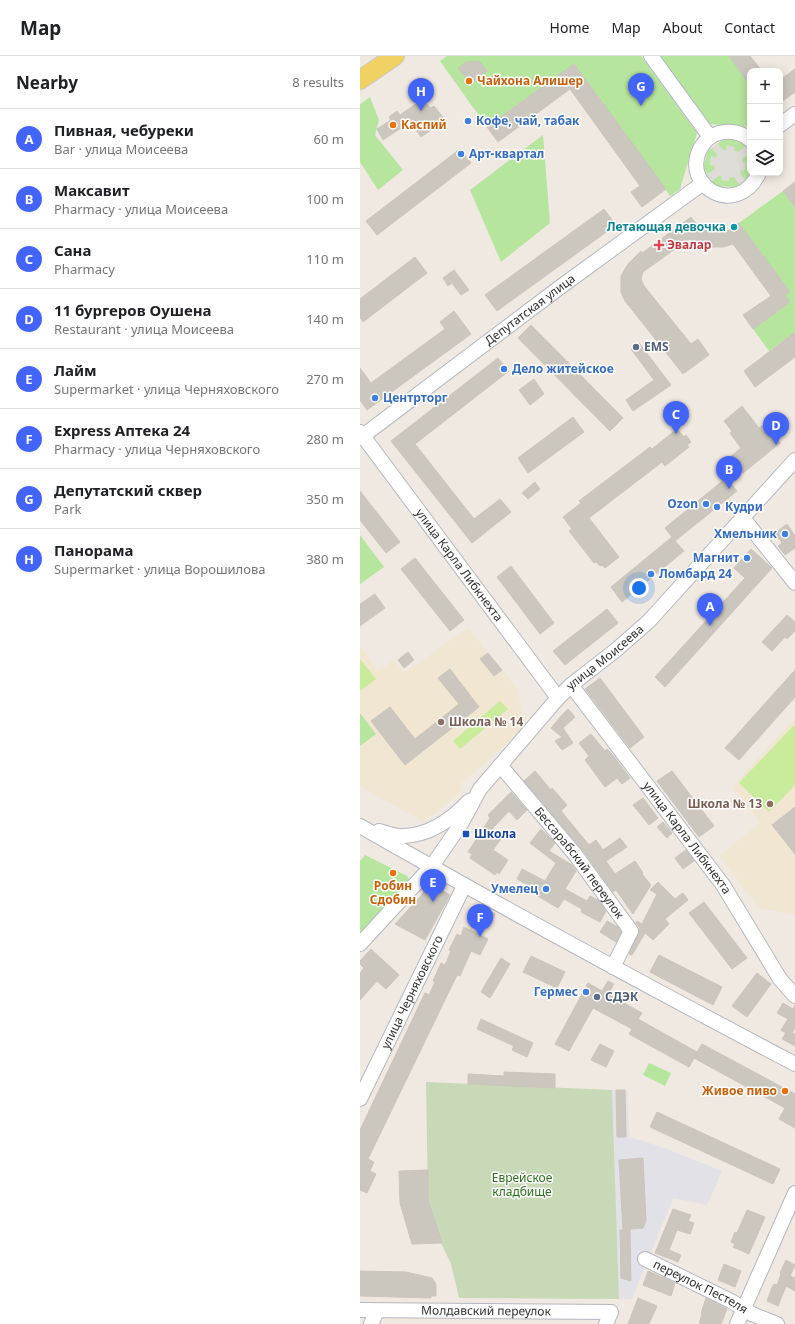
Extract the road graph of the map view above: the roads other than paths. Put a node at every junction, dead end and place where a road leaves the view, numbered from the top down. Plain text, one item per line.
1 (395, 56) edge
2 (650, 56) edge
3 (360, 80) edge
4 (795, 114) edge
5 (783, 123) edge
6 (710, 138) junction
7 (747, 138) edge
8 (758, 176) edge
9 (702, 183) junction
10 (361, 435) edge
11 (795, 460) edge
12 (743, 518) junction
13 (795, 583) edge
14 (571, 685) junction
15 (558, 698) junction
16 (500, 765) junction
17 (480, 789) junction
18 (361, 826) edge
19 (432, 866) junction
20 (464, 886) junction
21 (360, 944) edge
22 (613, 967) junction
23 (795, 996) edge
24 (795, 1064) edge
25 (360, 1099) edge
26 (795, 1193) edge
27 (645, 1259) dead end
28 (744, 1309) junction
29 (360, 1310) edge
30 (377, 1310) junction
31 (609, 1318) edge
32 (370, 1324) edge
33 (737, 1324) edge
34 (777, 1324) edge

1 - 3 main road
2 - 6 street
4 - 5 street
6 - 7 street
6 - 9 street
8 - 9 street
9 - 10 street, Депутатская улица
10 - 15 street, улица Карла Либкнехта
11 - 12 street, улица Моисеева
12 - 13 street
12 - 14 street, улица Моисеева
14 - 15 street, улица Моисеева
14 - 23 street, улица Карла Либкнехта
15 - 16 street, улица Моисеева
16 - 17 street, улица Моисеева
16 - 22 street, Бессарабский переулок
17 - 18 street
17 - 19 street, улица Моисеева
18 - 19 street
19 - 20 street
19 - 21 street, улица Моисеева
20 - 22 street
20 - 25 street, улица Черняховского
22 - 24 street
26 - 28 street
27 - 28 street, переулок Пестеля
28 - 33 street
28 - 34 street, переулок Пестеля
29 - 30 street, Молдавский переулок
30 - 31 street, Молдавский переулок
30 - 32 street

